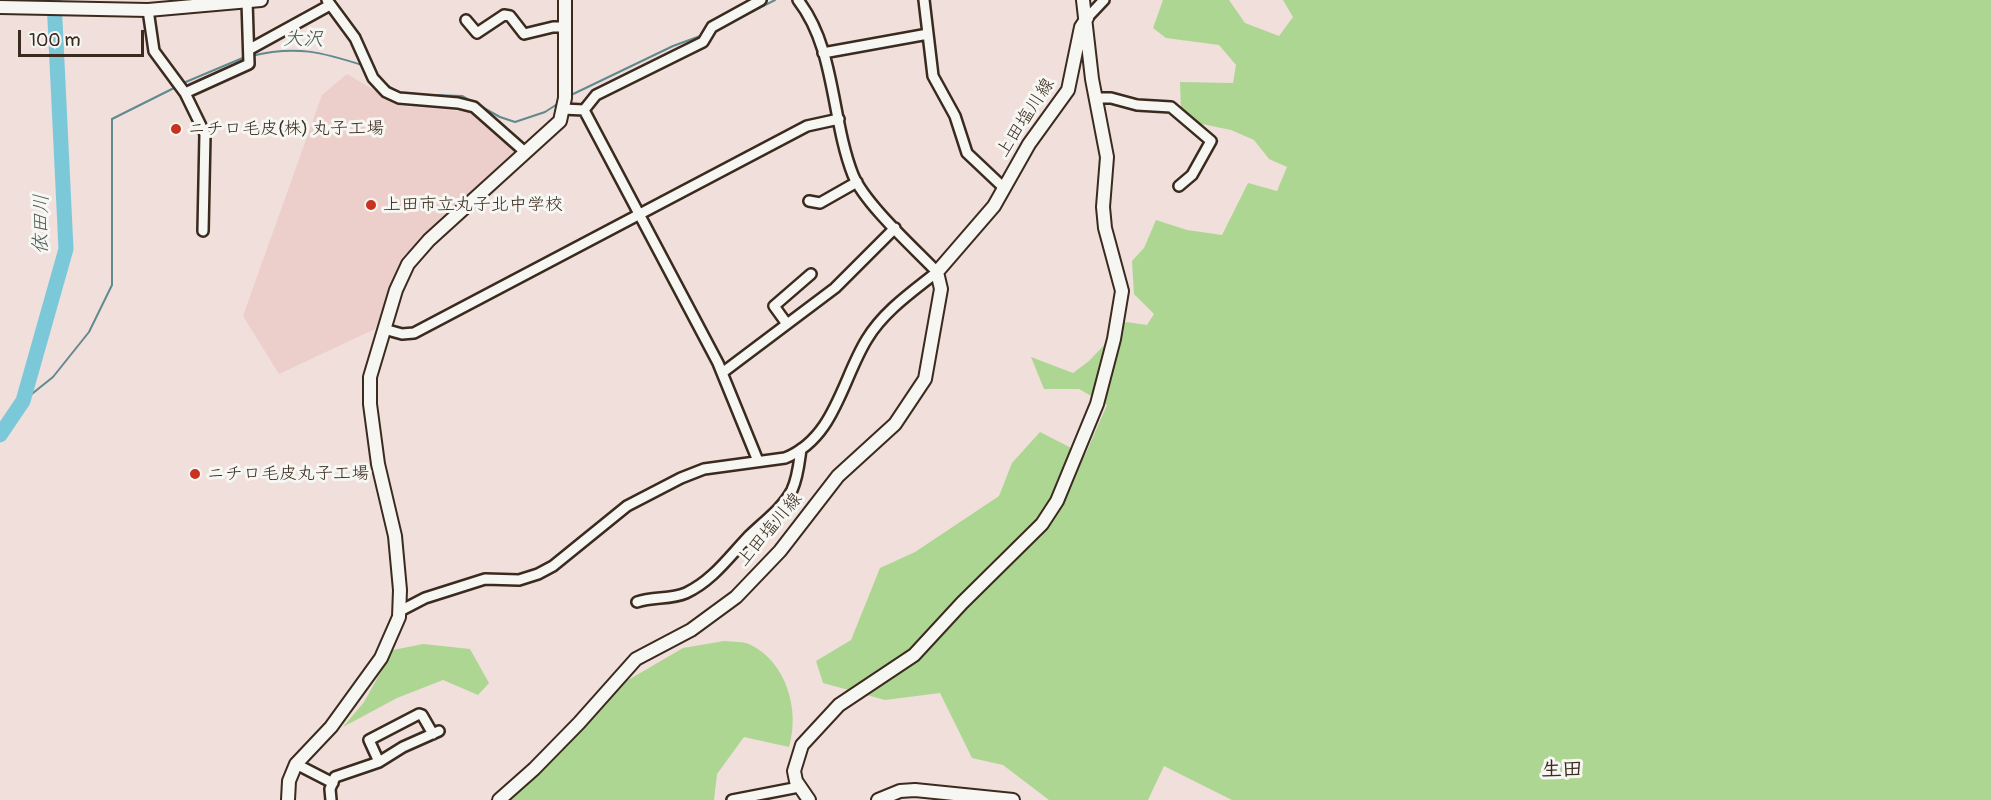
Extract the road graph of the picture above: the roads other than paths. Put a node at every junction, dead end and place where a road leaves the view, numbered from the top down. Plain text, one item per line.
1 (261, 0) edge
2 (565, 0) edge
3 (761, 0) edge
4 (798, 0) edge
5 (924, 0) edge
6 (1083, 0) edge
7 (1104, 0) edge
8 (247, 1) edge
9 (328, 2) edge
10 (0, 7) edge
11 (148, 10) junction
12 (1087, 18) junction
13 (466, 20) dead end
14 (565, 27) junction
15 (927, 34) junction
16 (250, 49) junction
17 (823, 53) junction
18 (185, 93) junction
19 (1096, 98) junction
20 (563, 108) junction
21 (584, 110) junction
22 (839, 119) junction
23 (525, 152) junction
24 (857, 182) junction
25 (1179, 186) dead end
26 (1003, 187) junction
27 (809, 201) dead end
28 (640, 215) junction
29 (895, 228) junction
30 (203, 231) dead end
31 (937, 272) junction
32 (811, 274) dead end
33 (787, 324) junction
34 (384, 329) junction
35 (722, 373) junction
36 (801, 449) junction
37 (758, 461) junction
38 (637, 602) dead end
39 (400, 611) junction
40 (380, 762) junction
41 (296, 764) junction
42 (333, 783) junction
43 (804, 796) edge
44 (288, 800) edge
45 (331, 800) edge
46 (499, 800) edge
47 (732, 800) edge
48 (878, 800) edge
49 (1013, 800) edge

1 - 8 main road
2 - 14 main road
3 - 21 street
4 - 17 street
5 - 15 street
6 - 12 main road
7 - 12 street
8 - 11 main road
8 - 16 street
9 - 16 street
9 - 23 street
10 - 11 main road
11 - 18 street
12 - 19 main road
12 - 26 main road, 上田塩川線
13 - 14 street
14 - 20 main road
15 - 17 street
15 - 26 street
16 - 18 street
17 - 22 street
18 - 30 street
19 - 25 street
19 - 43 main road
20 - 21 street
20 - 23 main road
21 - 28 street
22 - 24 street
22 - 28 street
23 - 34 main road
24 - 27 street
24 - 29 street
26 - 31 main road, 上田塩川線
28 - 34 street
28 - 35 street
29 - 31 street
29 - 33 street
31 - 36 street
31 - 46 main road, 上田塩川線
32 - 33 street
33 - 35 street
34 - 39 main road
35 - 37 street
36 - 37 street
36 - 38 street
37 - 39 street
39 - 41 main road
40 - 40 street
40 - 42 street
41 - 42 street
41 - 44 main road
42 - 45 street
43 - 47 street
48 - 49 main road

